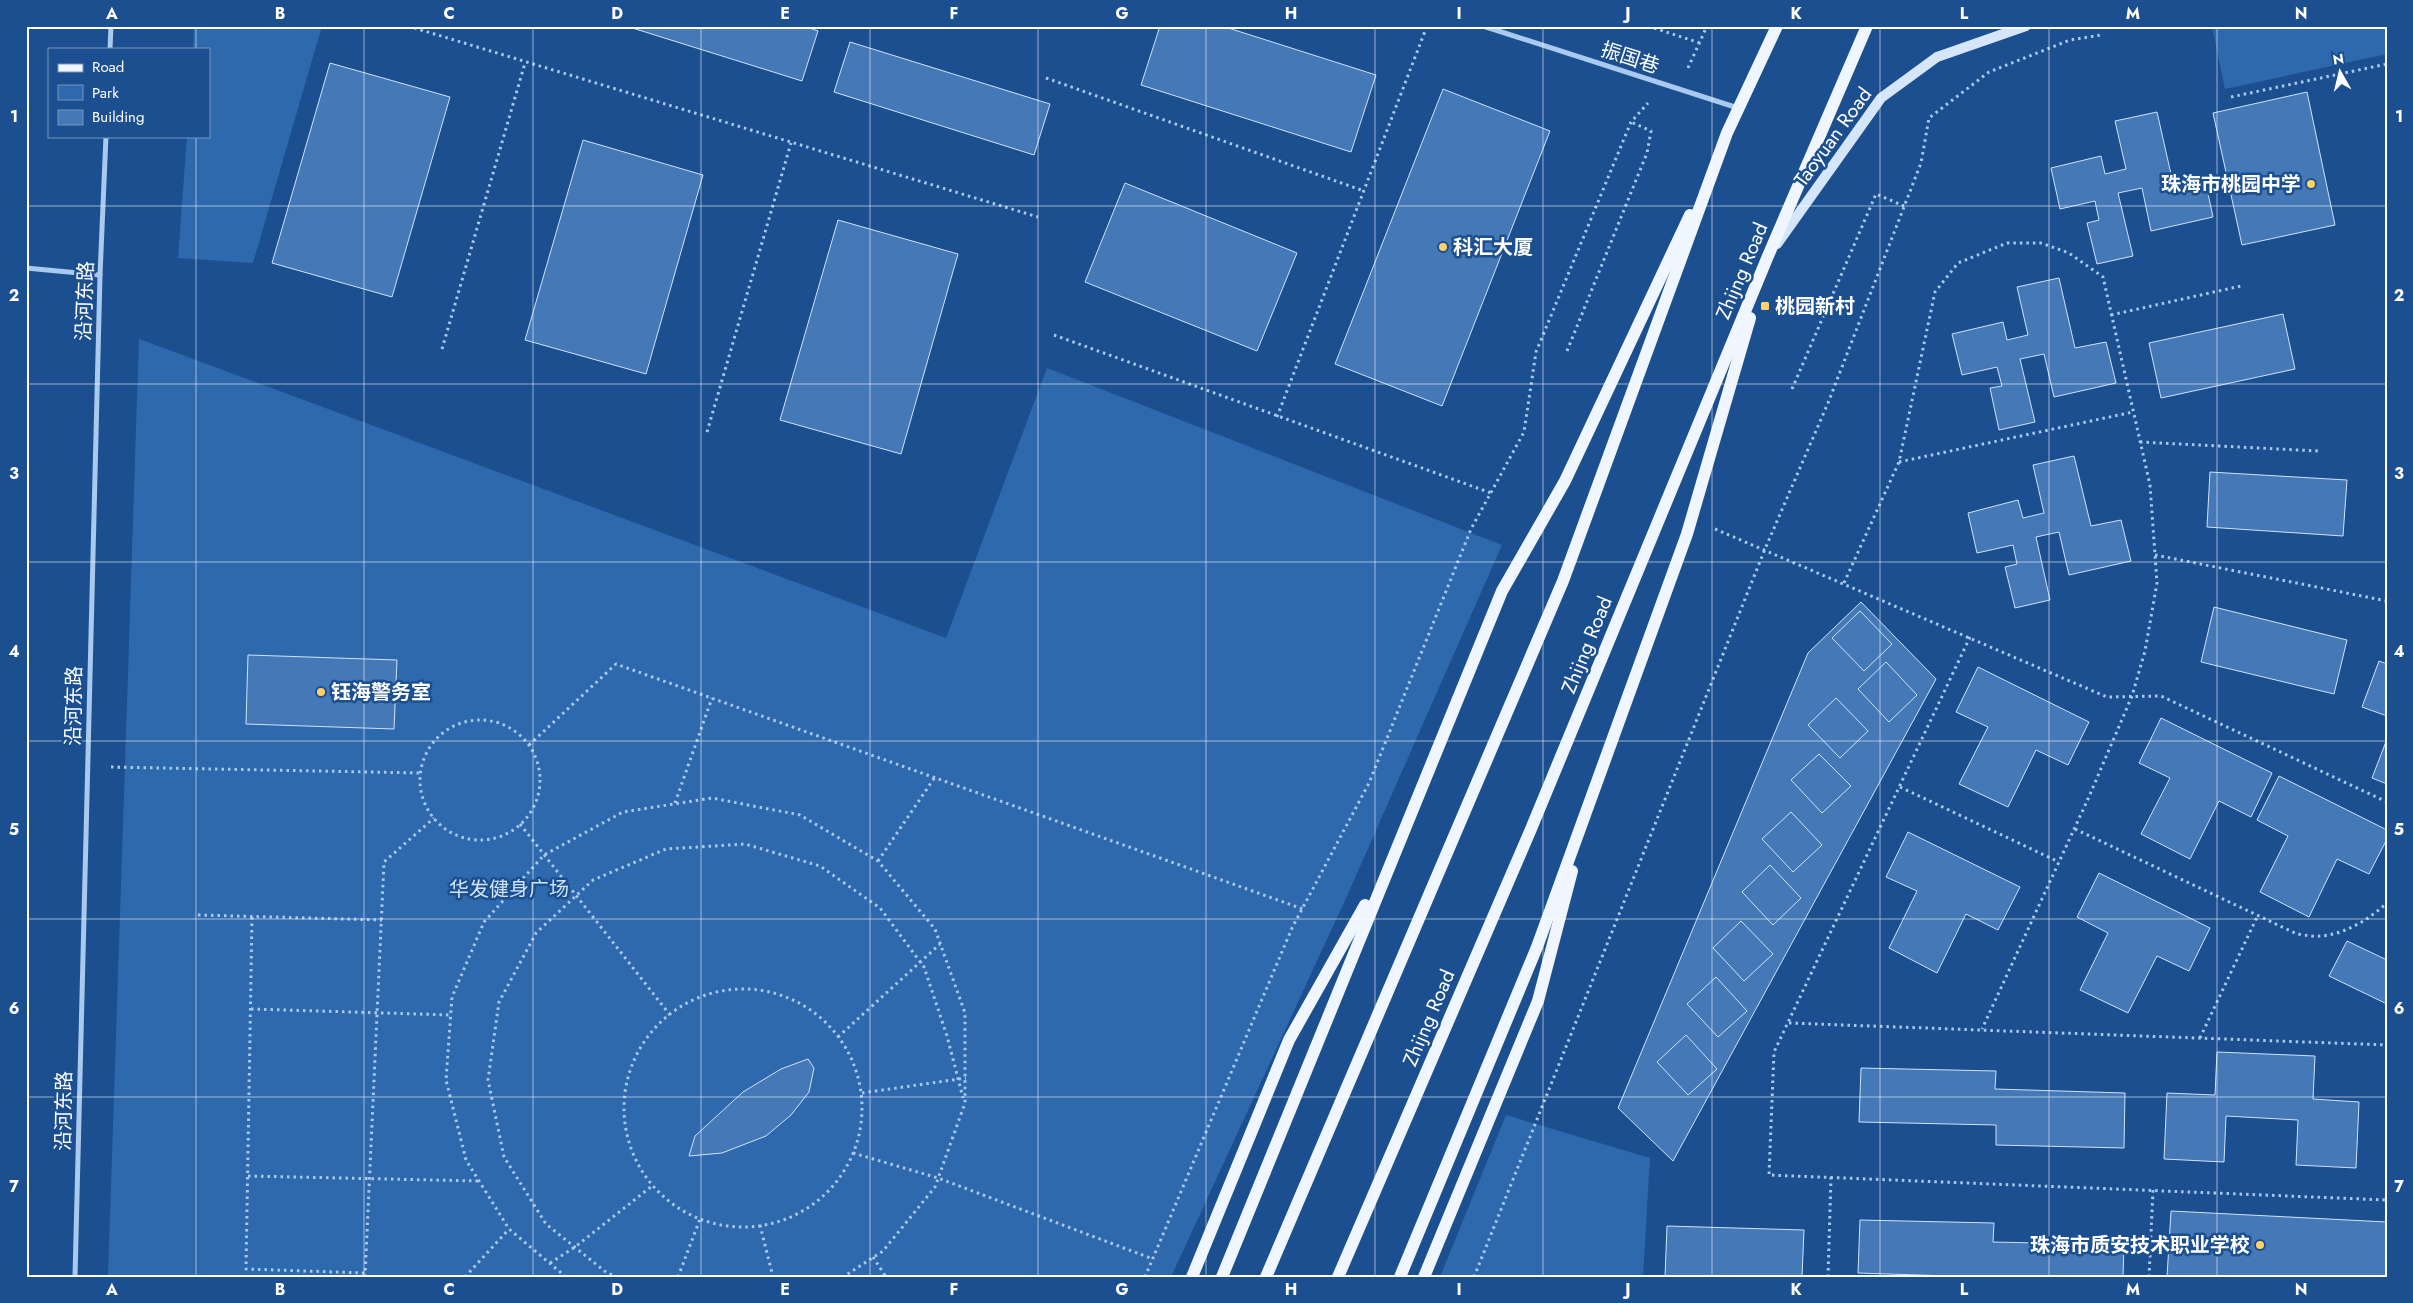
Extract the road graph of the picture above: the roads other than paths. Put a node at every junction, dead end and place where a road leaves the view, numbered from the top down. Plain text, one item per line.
1 (112, 26) edge
2 (1484, 26) edge
3 (1776, 26) edge
4 (1867, 26) edge
5 (2026, 26) edge
6 (110, 48) edge
7 (1739, 108) junction
8 (1728, 133) junction
9 (106, 138) edge
10 (1768, 256) junction
11 (26, 268) edge
12 (100, 275) junction
13 (1589, 803) junction
14 (1391, 859) junction
15 (75, 1277) edge
16 (1192, 1277) edge
17 (1222, 1277) edge
18 (1266, 1277) edge
19 (1338, 1277) edge
20 (1400, 1277) edge
21 (1424, 1277) edge

1 - 6 street
2 - 7 street, 振国巷
3 - 7 main road
4 - 10 main road, Zhijng Road
5 - 10 street, Taoyuan Road
7 - 8 main road
8 - 14 main road
8 - 18 main road
9 - 12 street, 沿河东路
10 - 13 main road
10 - 19 main road, Zhijng Road
11 - 12 street
12 - 15 street, 沿河东路
13 - 20 main road
13 - 21 main road
14 - 16 main road
14 - 17 main road

